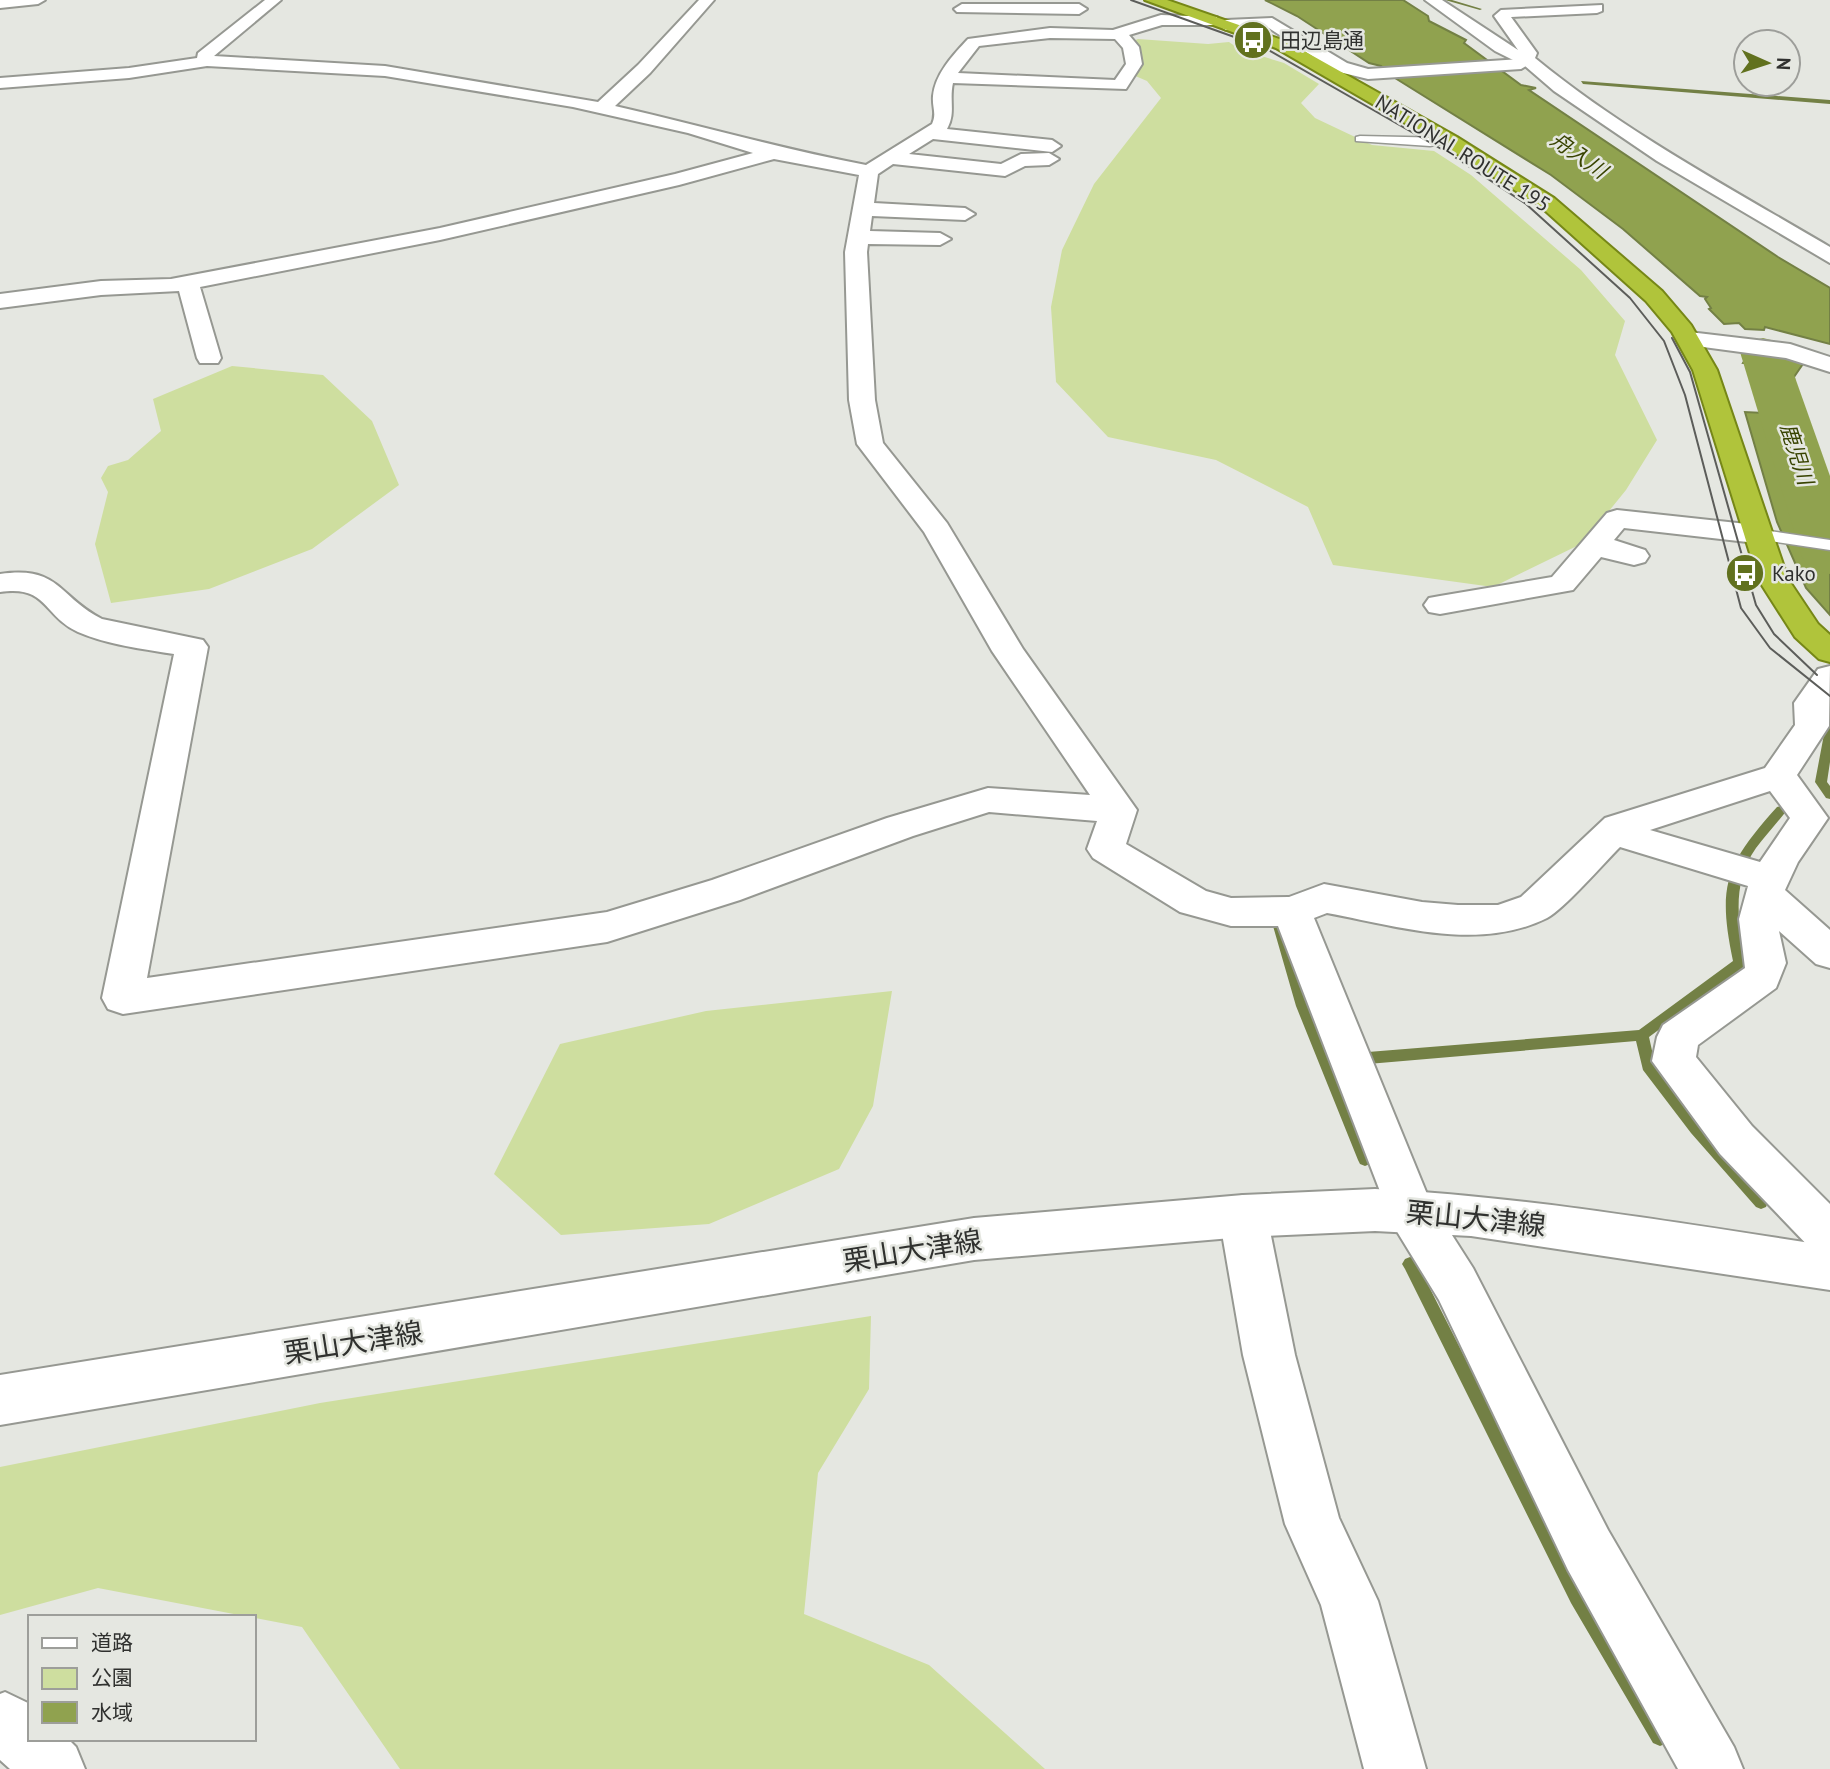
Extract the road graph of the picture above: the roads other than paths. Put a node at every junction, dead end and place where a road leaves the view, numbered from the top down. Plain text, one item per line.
1 (38, 0) edge
2 (274, 0) edge
3 (707, 0) edge
4 (1432, 0) edge
5 (0, 3) edge
6 (1487, 8) dead end
7 (1597, 8) dead end
8 (1060, 9) junction
9 (1096, 9) dead end
10 (1155, 9) edge
11 (1506, 13) junction
12 (1219, 22) junction
13 (966, 27) edge
14 (1069, 33) junction
15 (1119, 34) junction
16 (1002, 56) dead end
17 (206, 61) junction
18 (1524, 62) junction
19 (0, 83) edge
20 (945, 84) junction
21 (1120, 85) junction
22 (1057, 94) dead end
23 (1130, 104) dead end
24 (600, 110) junction
25 (932, 133) junction
26 (975, 138) junction
27 (1360, 139) dead end
28 (1450, 141) junction
29 (1062, 142) dead end
30 (774, 153) junction
31 (961, 154) dead end
32 (1049, 159) dead end
33 (874, 182) junction
34 (965, 214) dead end
35 (858, 237) junction
36 (940, 239) dead end
37 (1830, 256) edge
38 (188, 283) junction
39 (0, 300) edge
40 (1689, 339) junction
41 (209, 358) dead end
42 (1830, 365) edge
43 (1756, 534) junction
44 (1597, 543) junction
45 (1830, 545) edge
46 (1634, 556) dead end
47 (0, 583) edge
48 (1440, 605) dead end
49 (1830, 652) edge
50 (1830, 676) edge
51 (1779, 776) junction
52 (1119, 810) junction
53 (1613, 832) junction
54 (1768, 887) junction
55 (1292, 911) junction
56 (1830, 953) edge
57 (1410, 1210) junction
58 (1243, 1216) junction
59 (1830, 1236) edge
60 (1830, 1268) edge
61 (0, 1400) edge
62 (0, 1724) edge
63 (54, 1769) edge
64 (1395, 1769) edge
65 (1712, 1769) edge

1 - 5 street
2 - 17 street
3 - 24 street
4 - 18 street
6 - 11 street
7 - 11 street
8 - 9 street
8 - 13 street
8 - 14 street
10 - 12 highway, NATIONAL ROUTE 195
10 - 15 street
11 - 18 street
12 - 18 street
12 - 28 highway, NATIONAL ROUTE 195
13 - 14 street
13 - 16 street
13 - 20 street
14 - 15 street
15 - 21 street
17 - 19 street
17 - 24 street
18 - 37 street
20 - 21 street
20 - 22 street
20 - 25 street
21 - 23 street
24 - 30 street
25 - 26 street
25 - 33 street
26 - 29 street
26 - 31 street
27 - 28 lane
28 - 40 highway, NATIONAL ROUTE 195
30 - 33 street
30 - 38 street
32 - 33 street
33 - 34 street
33 - 35 street
35 - 36 street
35 - 52 street
38 - 39 street
38 - 41 street
40 - 42 street
40 - 43 highway, NATIONAL ROUTE 195
43 - 44 street
43 - 45 lane
43 - 49 highway, NATIONAL ROUTE 195
44 - 46 street
44 - 48 street
47 - 52 street
50 - 51 street
51 - 53 street
51 - 54 street
52 - 55 street
53 - 54 street
53 - 55 street
54 - 56 street
54 - 59 street
55 - 57 street
57 - 58 street, 栗山大津線
57 - 60 street, 栗山大津線
57 - 65 street
58 - 61 street, 栗山大津線
58 - 64 street
62 - 63 street

